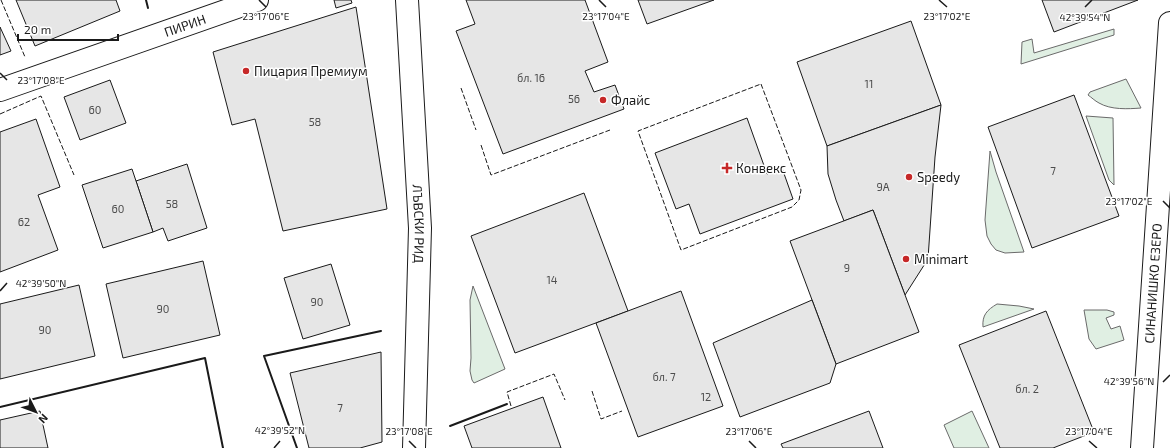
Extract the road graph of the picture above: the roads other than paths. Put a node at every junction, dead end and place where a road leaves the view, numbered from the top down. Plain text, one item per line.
1 (257, 0) edge
2 (407, 0) edge
3 (1170, 23) edge
4 (0, 90) edge
5 (1165, 181) edge
6 (414, 448) edge
7 (1142, 448) edge

1 - 4 street, ПИРИН
2 - 6 street, ЛЪВСКИ РИД
3 - 5 street, СИНАНИШКО ЕЗЕРО
5 - 7 street, СИНАНИШКО ЕЗЕРО

